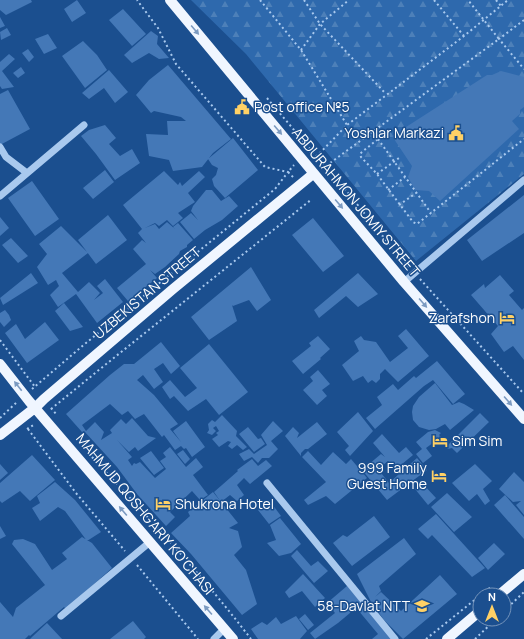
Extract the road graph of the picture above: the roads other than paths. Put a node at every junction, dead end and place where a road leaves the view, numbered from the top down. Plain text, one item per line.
1 (170, 0) edge
2 (84, 125) dead end
3 (0, 147) edge
4 (27, 174) junction
5 (314, 174) junction
6 (524, 180) edge
7 (0, 196) edge
8 (404, 282) junction
9 (0, 364) edge
10 (36, 408) junction
11 (524, 419) edge
12 (0, 435) edge
13 (267, 484) dead end
14 (150, 542) junction
15 (524, 574) edge
16 (509, 587) edge
17 (60, 616) dead end
18 (472, 618) edge
19 (224, 629) junction
20 (214, 639) edge
21 (233, 639) edge
22 (395, 639) edge
23 (447, 639) edge

1 -> 5 main road, ABDURAHMON JOMIY STREET
2 - 4 street
3 - 4 street
4 - 7 street
5 -> 8 main road, ABDURAHMON JOMIY STREET
5 - 10 main road, UZBEKISTAN STREET
6 - 8 street
8 -> 11 main road, ABDURAHMON JOMIY STREET
10 -> 9 main road, MAHMUD QOSHG'ARIY KO'CHASI
10 - 12 main road, UZBEKISTAN STREET
14 -> 10 main road, MAHMUD QOSHG'ARIY KO'CHASI
13 - 22 street
14 - 17 street
19 -> 14 main road, MAHMUD QOSHG'ARIY KO'CHASI
15 - 16 main road
18 - 23 main road
19 - 20 street
19 - 21 main road, MAHMUD QOSHG'ARIY KO'CHASI

